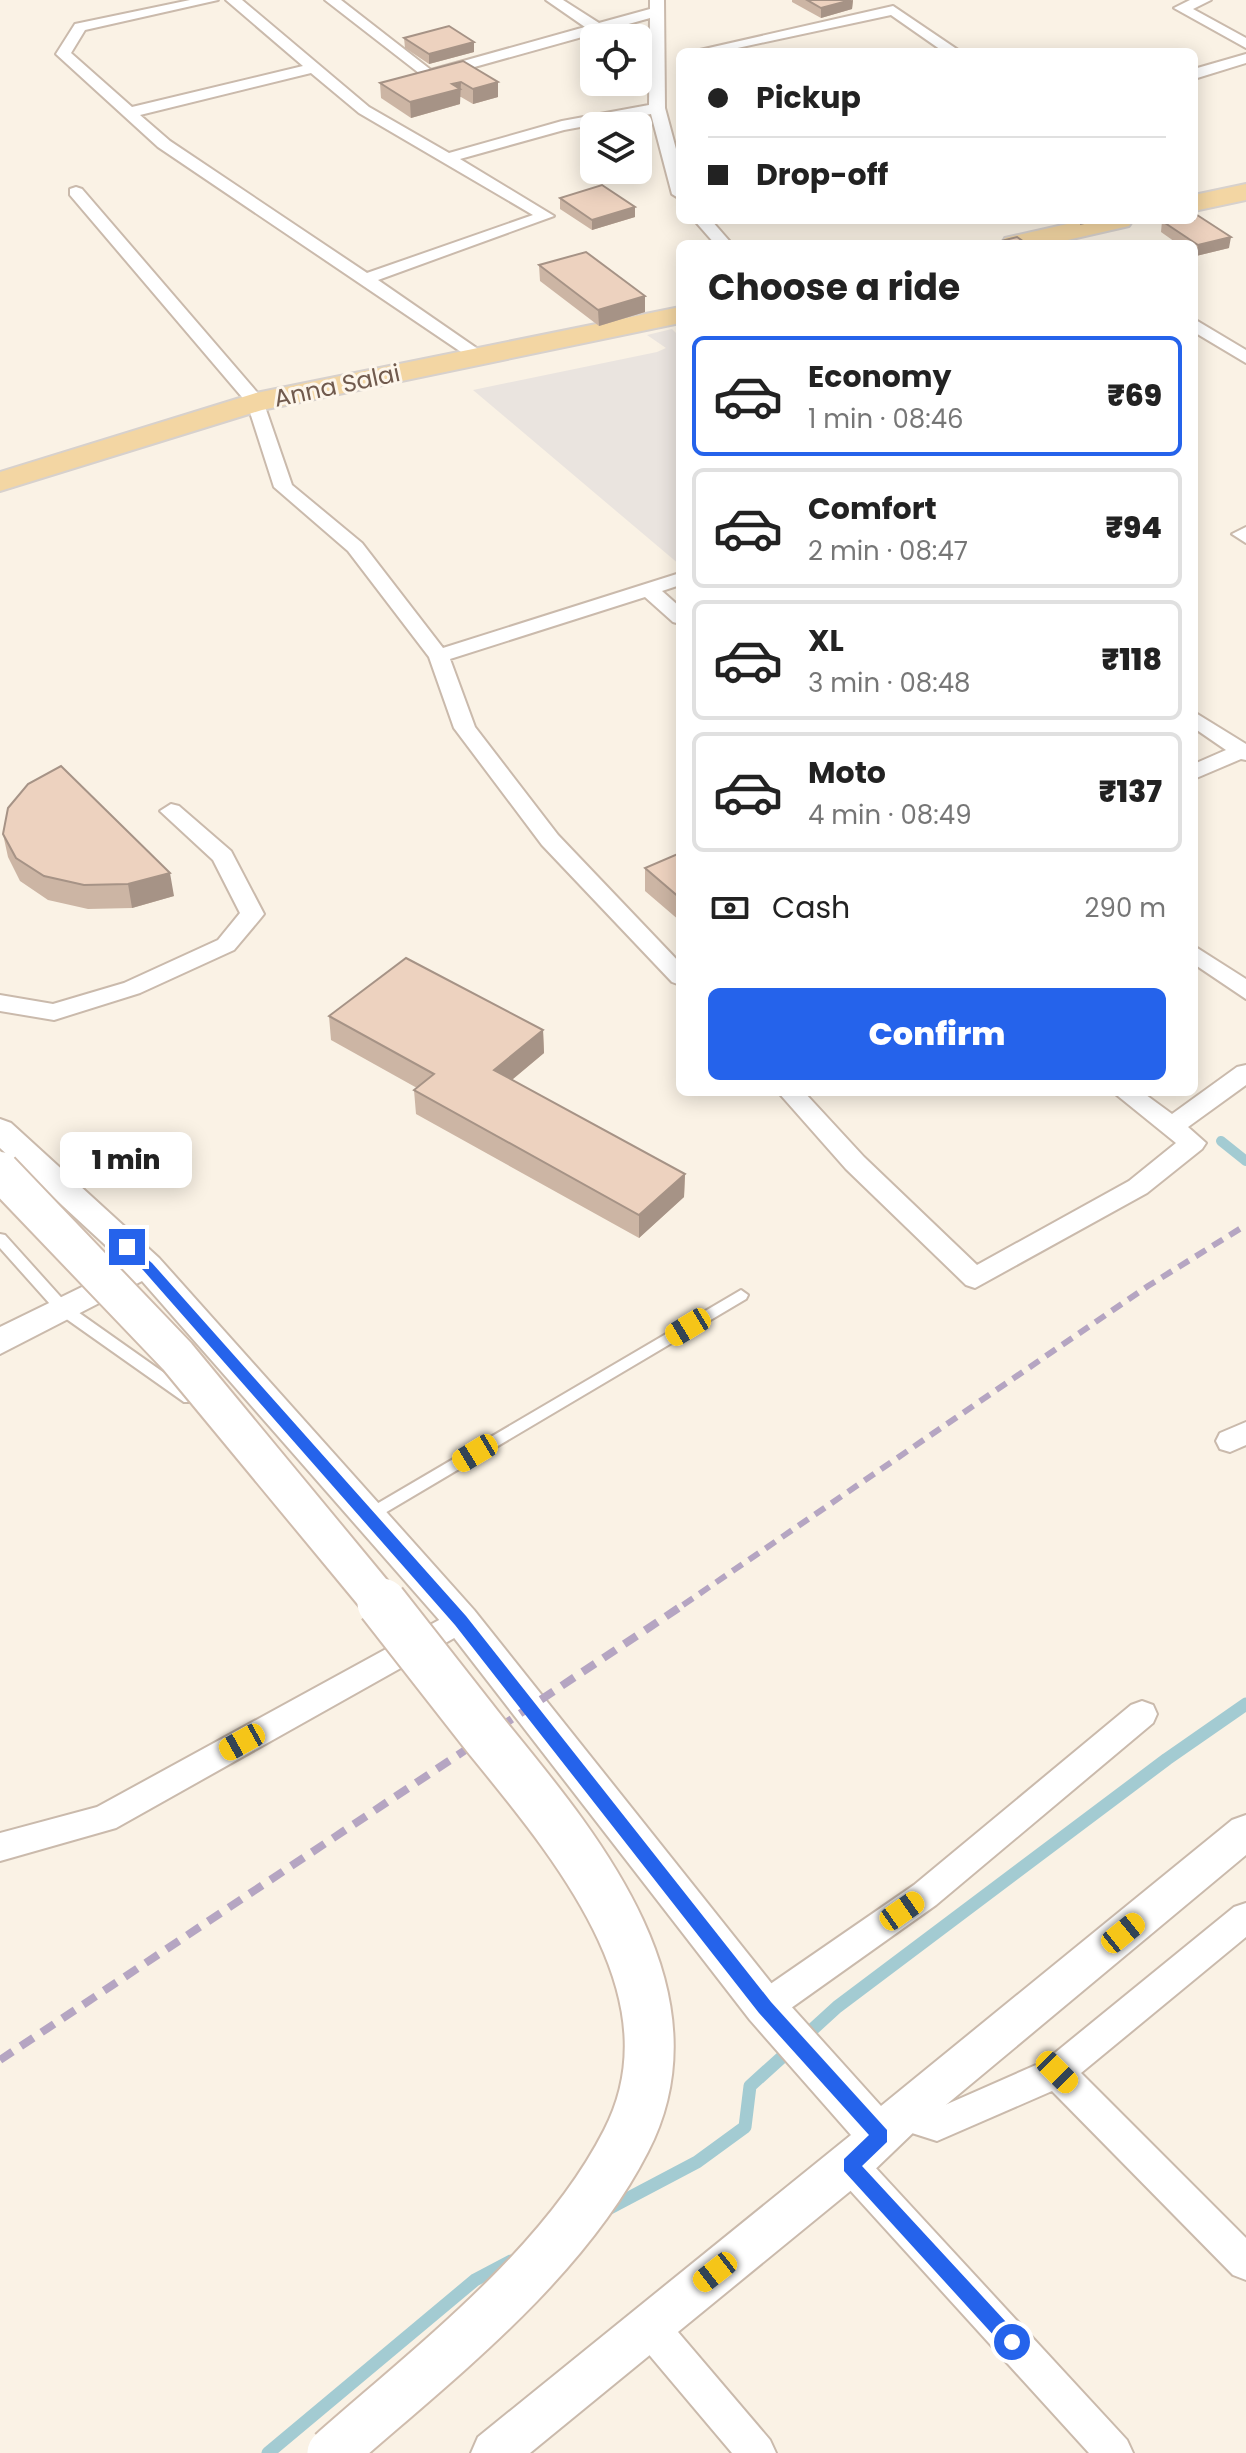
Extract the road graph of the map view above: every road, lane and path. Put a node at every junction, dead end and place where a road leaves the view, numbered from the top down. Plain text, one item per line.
1 (211, 0) edge
2 (233, 0) edge
3 (332, 0) edge
4 (553, 0) edge
5 (1204, 0) edge
6 (657, 6) edge
7 (591, 24) edge
8 (612, 24) edge
9 (580, 34) edge
10 (760, 41) junction
11 (1246, 44) edge
12 (721, 48) edge
13 (770, 48) edge
14 (948, 48) edge
15 (676, 56) edge
16 (1246, 58) edge
17 (654, 60) junction
18 (315, 68) junction
19 (1198, 73) edge
20 (657, 108) junction
21 (128, 113) junction
22 (447, 158) junction
23 (676, 179) edge
24 (76, 192) dead end
25 (1246, 192) edge
26 (1198, 202) edge
27 (706, 224) edge
28 (1109, 224) edge
29 (1066, 239) edge
30 (720, 240) edge
31 (368, 278) junction
32 (676, 316) edge
33 (1198, 327) edge
34 (479, 356) junction
35 (1246, 358) edge
36 (256, 402) junction
37 (0, 482) edge
38 (676, 581) edge
39 (650, 591) junction
40 (676, 614) edge
41 (439, 656) junction
42 (1198, 721) edge
43 (1244, 752) edge
44 (1198, 770) edge
45 (171, 811) dead end
46 (1198, 956) edge
47 (676, 973) edge
48 (1246, 991) edge
49 (0, 1003) edge
50 (1246, 1073) edge
51 (794, 1096) edge
52 (1130, 1096) edge
53 (1171, 1127) junction
54 (0, 1130) edge
55 (0, 1171) edge
56 (0, 1239) edge
57 (148, 1266) junction
58 (741, 1295) dead end
59 (63, 1309) junction
60 (0, 1342) edge
61 (189, 1398) dead end
62 (368, 1516) junction
63 (461, 1620) junction
64 (1142, 1714) dead end
65 (1246, 1832) edge
66 (0, 1847) edge
67 (1246, 1917) edge
68 (765, 2007) junction
69 (1057, 2072) junction
70 (891, 2125) junction
71 (850, 2165) junction
72 (1246, 2263) edge
73 (648, 2325) junction
74 (332, 2453) edge
75 (494, 2453) edge
76 (757, 2453) edge
77 (1114, 2453) edge

1 - 21 street
2 - 18 street
3 - 9 street
4 - 7 street
5 - 11 street
6 - 8 street
6 - 17 street
10 - 12 street
10 - 13 street
10 - 14 street
15 - 17 street
16 - 19 street
17 - 20 street
18 - 21 street
18 - 22 street
20 - 22 street
20 - 23 street
21 - 31 street
22 - 31 street
24 - 36 street
25 - 26 main road
27 - 30 street
28 - 29 main road
31 - 34 street
32 - 34 main road, Anna Salai
33 - 35 street
34 - 36 main road, Anna Salai
36 - 37 main road, Anna Salai
36 - 41 street
38 - 39 street
39 - 40 street
39 - 41 street
41 - 47 street
42 - 43 street
43 - 44 street
45 - 49 street
46 - 48 street
50 - 53 street
51 - 53 street
52 - 53 street
54 - 57 street
55 - 74 main road, bridge
56 - 59 lane
57 - 59 street
57 - 62 street
58 - 62 lane
59 - 60 street
59 - 61 lane
62 - 63 street
63 - 66 street
63 - 68 street
64 - 68 street
65 - 70 street
67 - 69 street
68 - 70 street
69 - 70 street
69 - 72 street
70 - 71 street
71 - 73 street
71 - 77 street
73 - 75 street
73 - 76 street

